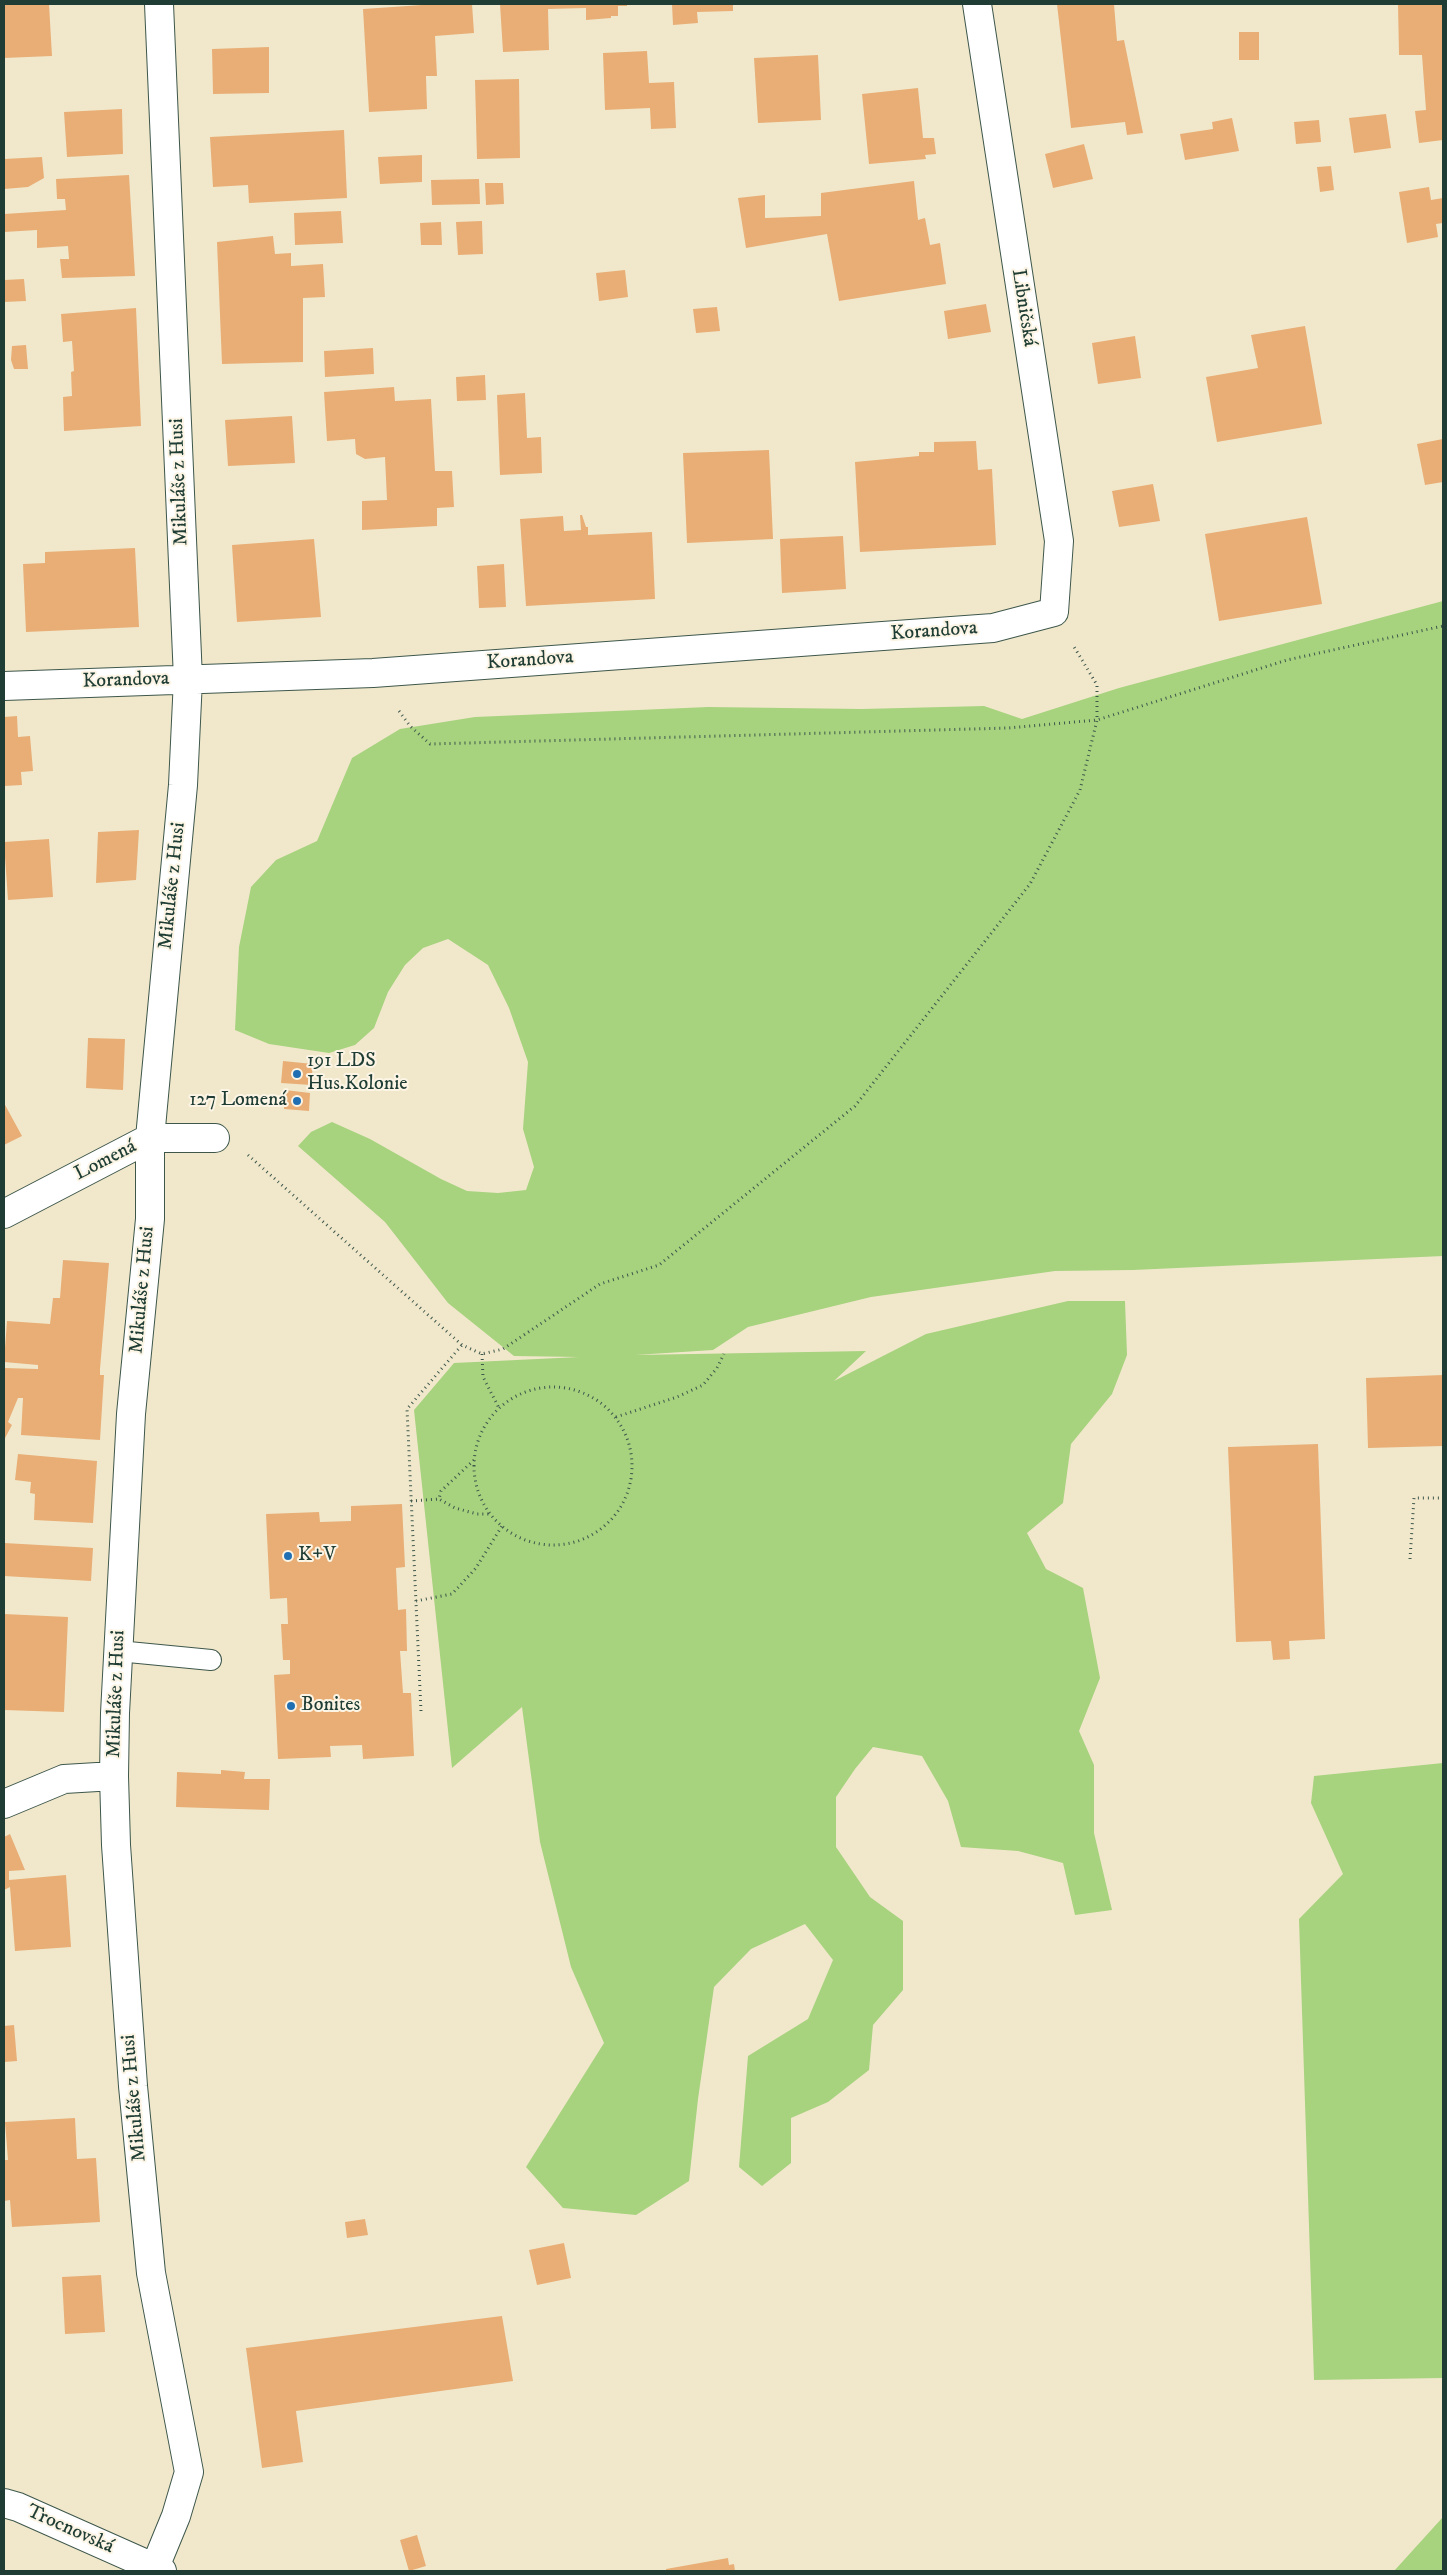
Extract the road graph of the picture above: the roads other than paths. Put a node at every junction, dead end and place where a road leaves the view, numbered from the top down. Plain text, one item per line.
1 (159, 4) edge
2 (977, 4) edge
3 (1054, 612) joint
4 (188, 678) junction
5 (4, 686) edge
6 (150, 1138) junction
7 (215, 1138) road end
8 (4, 1214) edge
9 (118, 1651) junction
10 (211, 1660) dead end
11 (114, 1776) junction
12 (4, 1804) edge
13 (4, 2503) edge
14 (158, 2569) edge

1 - 4 street, Mikuláše z Husi
2 - 3 street, Libničská
3 - 4 street, Korandova
4 - 5 street, Korandova
4 - 6 street, Mikuláše z Husi
6 - 7 street, Lomená
6 - 8 street, Lomená
6 - 9 street, Mikuláše z Husi
9 - 10 lane
9 - 11 street, Mikuláše z Husi
11 - 12 street
11 - 14 street, Mikuláše z Husi
13 - 14 street, Trocnovská

